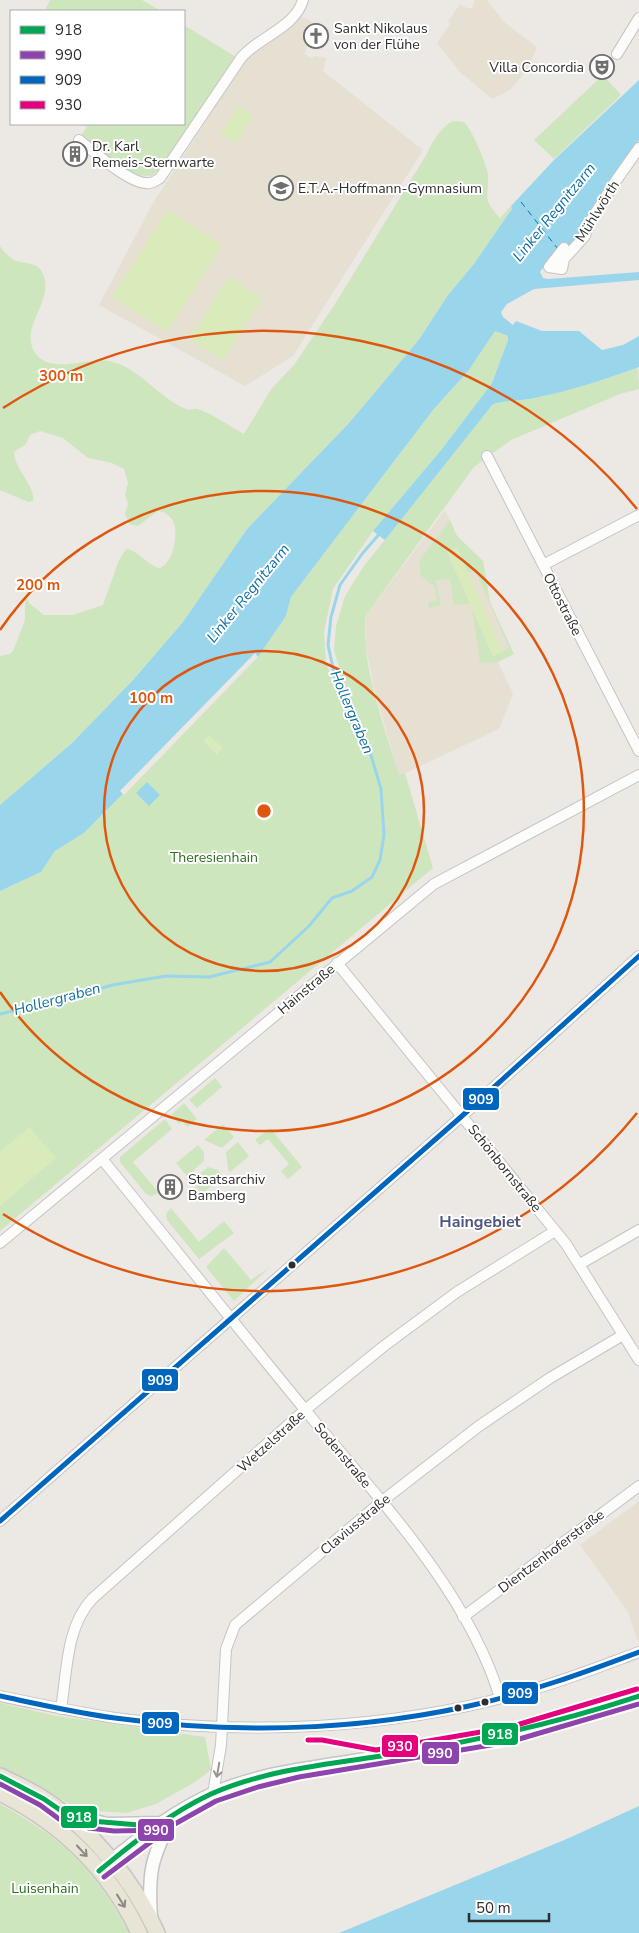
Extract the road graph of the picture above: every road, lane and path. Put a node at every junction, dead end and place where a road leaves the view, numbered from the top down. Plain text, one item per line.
1 (303, 0) edge
2 (639, 18) edge
3 (617, 54) dead end
4 (79, 140) dead end
5 (639, 148) edge
6 (564, 248) dead end
7 (487, 456) dead end
8 (639, 515) edge
9 (543, 565) junction
10 (639, 751) edge
11 (639, 775) edge
12 (639, 956) edge
13 (337, 963) junction
14 (462, 1116) junction
15 (102, 1159) junction
16 (639, 1230) edge
17 (556, 1231) junction
18 (0, 1243) edge
19 (580, 1264) junction
20 (231, 1317) junction
21 (623, 1334) junction
22 (639, 1360) edge
23 (306, 1410) junction
24 (639, 1486) edge
25 (381, 1502) junction
26 (2, 1515) edge
27 (463, 1617) junction
28 (639, 1652) edge
29 (0, 1696) edge
30 (639, 1696) edge
31 (500, 1698) junction
32 (61, 1709) junction
33 (221, 1726) junction
34 (0, 1776) edge
35 (0, 1793) edge
36 (212, 1794) junction
37 (63, 1812) junction
38 (168, 1819) junction
39 (112, 1861) junction
40 (100, 1871) junction
41 (154, 1927) edge
42 (139, 1933) edge

1 - 4 street
2 - 3 street
5 - 6 street, Mühlwörth
7 - 9 street, Ottostraße
8 - 9 street
9 - 10 street, Ottostraße
11 - 13 street, Hainstraße
12 - 14 street
13 - 14 street, Schönbornstraße
13 - 15 street, Hainstraße
14 - 17 street, Schönbornstraße
14 - 20 street
15 - 18 street, Hainstraße
15 - 20 street, Sodenstraße
16 - 19 street
17 - 19 street, Schönbornstraße
17 - 23 street, Wetzelstraße
19 - 21 street, Schönbornstraße
20 - 23 street, Sodenstraße
20 - 26 street
21 - 22 street, Schönbornstraße
21 - 25 street, Claviusstraße
23 - 25 street, Sodenstraße
23 - 32 street, Wetzelstraße
24 - 27 street, Dientzenhoferstraße
25 - 27 street, Sodenstraße
25 - 33 street, Claviusstraße
27 - 31 street, Sodenstraße
28 - 31 street
29 - 32 street
30 - 36 street
31 - 33 street
32 - 33 street
33 -> 36 street, Claviusstraße
34 - 37 main road
35 -> 40 main road
36 - 38 street
37 - 38 street
37 - 39 main road
38 - 39 street
38 - 41 street
39 - 40 street
39 - 41 main road
40 -> 42 main road

